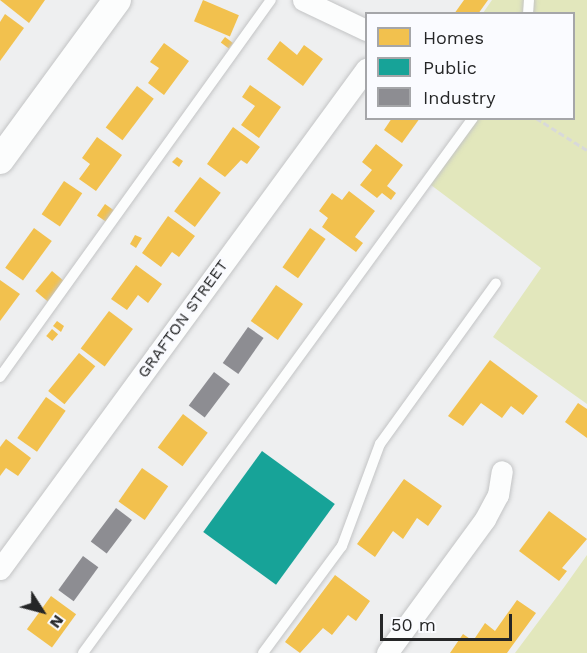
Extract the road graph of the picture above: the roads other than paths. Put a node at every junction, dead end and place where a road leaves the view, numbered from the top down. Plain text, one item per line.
1 (117, 0) edge
2 (271, 0) edge
3 (303, 0) edge
4 (365, 30) edge
5 (365, 70) edge
6 (472, 120) edge
7 (0, 160) edge
8 (496, 284) dead end
9 (0, 377) edge
10 (502, 471) dead end
11 (0, 569) edge
12 (82, 653) edge
13 (262, 653) edge
14 (387, 653) edge

1 - 7 street
2 - 9 lane
3 - 4 street
5 - 11 street, GRAFTON STREET
6 - 12 lane
8 - 13 lane
10 - 14 street

